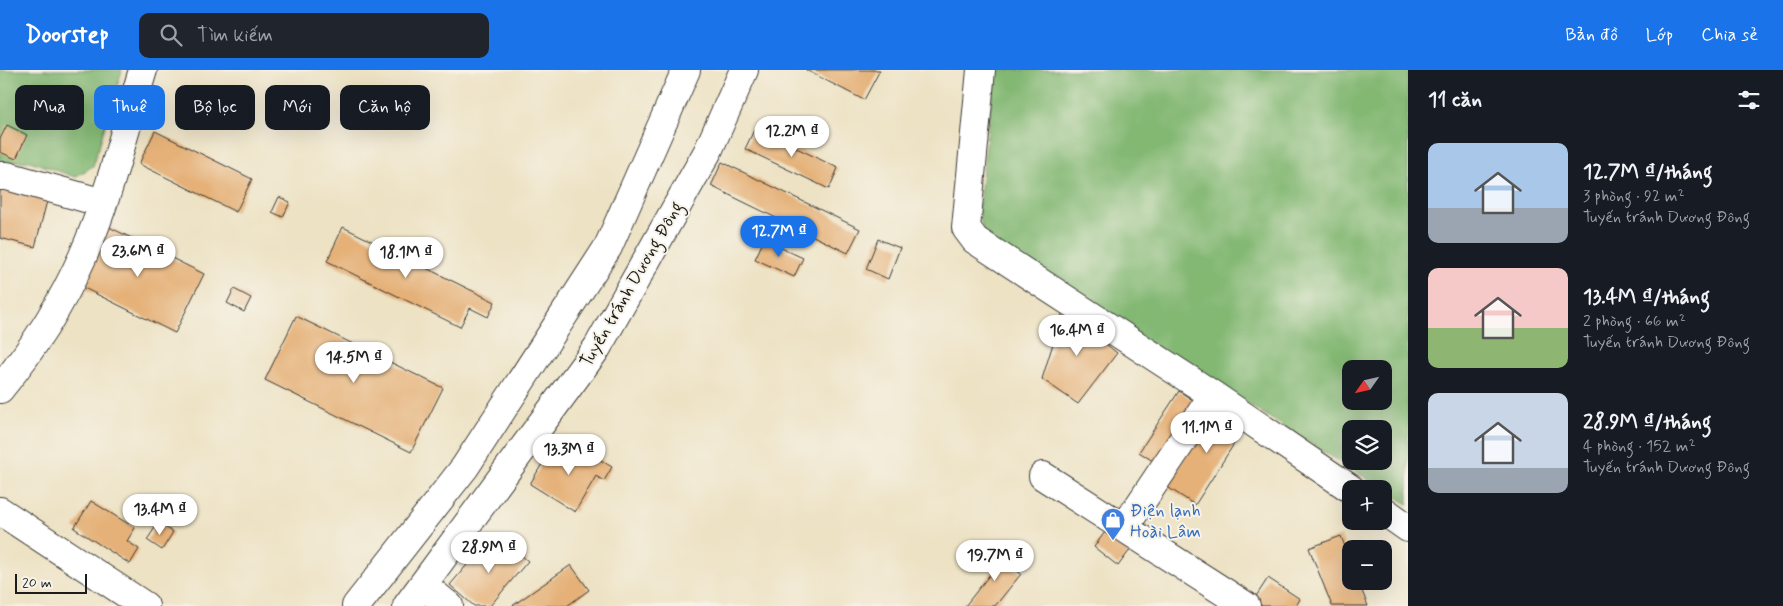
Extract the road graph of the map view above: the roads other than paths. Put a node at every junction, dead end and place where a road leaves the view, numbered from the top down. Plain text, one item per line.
1 (143, 70) edge
2 (686, 70) edge
3 (744, 70) edge
4 (981, 70) edge
5 (0, 176) edge
6 (103, 203) junction
7 (0, 389) edge
8 (1213, 395) junction
9 (1043, 476) dead end
10 (1342, 483) edge
11 (0, 510) edge
12 (1392, 517) edge
13 (1124, 528) junction
14 (1408, 528) edge
15 (415, 596) edge
16 (145, 606) edge
17 (356, 606) edge
18 (449, 606) edge
19 (1246, 606) edge

1 - 6 street
2 - 17 street
3 - 15 street, Tuyến tránh Dương Đông
4 - 8 street
5 - 6 street
6 - 7 street
8 - 10 street
8 - 13 street
9 - 13 street
11 - 16 street
12 - 14 street
13 - 19 street
15 - 18 street

